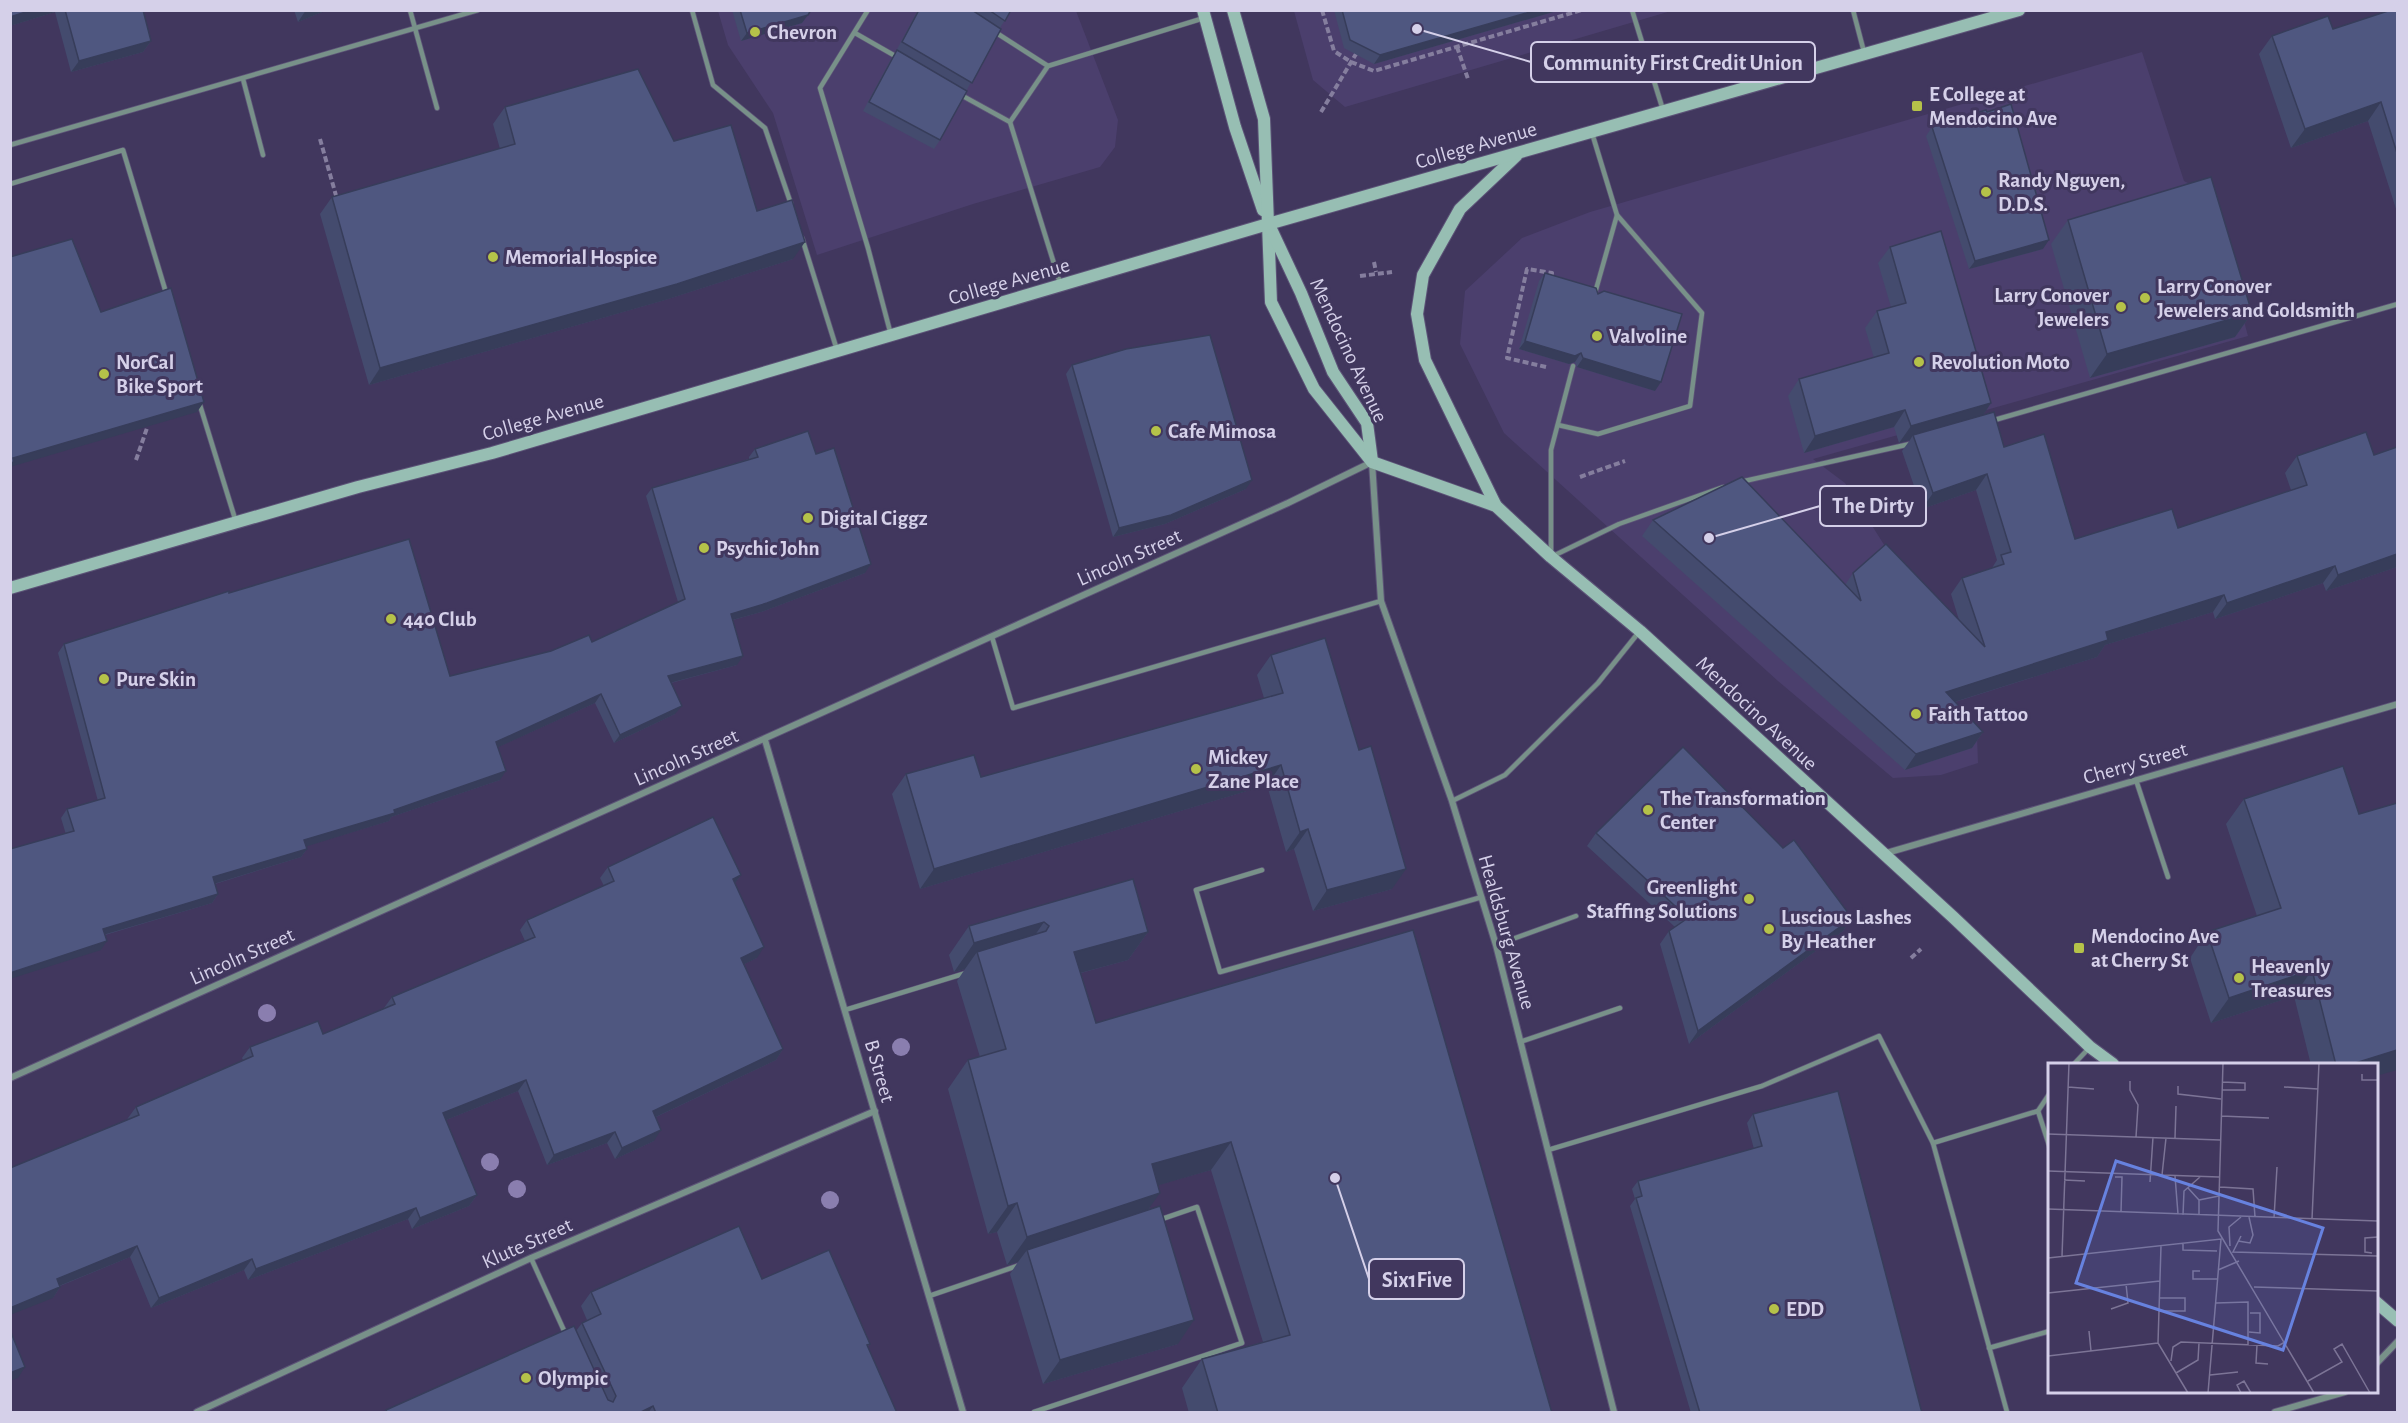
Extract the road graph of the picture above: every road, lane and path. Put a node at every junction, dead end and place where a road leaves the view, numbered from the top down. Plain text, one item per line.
1 (410, 10) edge
2 (478, 10) edge
3 (693, 10) edge
4 (868, 10) edge
5 (1233, 10) edge
6 (1322, 10) edge
7 (1582, 10) edge
8 (1632, 10) edge
9 (1853, 10) edge
10 (2019, 10) edge
11 (1204, 14) edge
12 (988, 27) edge
13 (415, 29) junction
14 (855, 33) junction
15 (1457, 47) junction
16 (1356, 54) edge
17 (1865, 54) junction
18 (903, 61) edge
19 (1352, 62) junction
20 (1048, 66) junction
21 (243, 79) junction
22 (1468, 79) dead end
23 (953, 90) edge
24 (437, 108) dead end
25 (1321, 112) dead end
26 (1664, 112) junction
27 (1010, 122) junction
28 (1592, 133) junction
29 (320, 139) dead end
30 (10, 145) edge
31 (1518, 154) junction
32 (263, 155) dead end
33 (10, 184) edge
34 (792, 207) edge
35 (339, 208) edge
36 (1617, 215) junction
37 (1268, 225) junction
38 (799, 230) edge
39 (1374, 262) dead end
40 (1376, 272) junction
41 (1401, 272) dead end
42 (1360, 276) dead end
43 (1549, 284) edge
44 (1060, 286) junction
45 (1594, 298) edge
46 (2397, 304) edge
47 (170, 305) edge
48 (891, 335) junction
49 (837, 350) junction
50 (1574, 366) edge
51 (1552, 368) dead end
52 (197, 394) edge
53 (1980, 424) edge
54 (1558, 425) junction
55 (147, 428) edge
56 (1913, 443) edge
57 (136, 460) dead end
58 (1625, 461) dead end
59 (1372, 462) junction
60 (1571, 480) dead end
61 (1496, 506) junction
62 (236, 522) junction
63 (1551, 557) junction
64 (10, 588) edge
65 (1381, 601) junction
66 (1640, 631) junction
67 (992, 637) junction
68 (2397, 704) edge
69 (765, 740) junction
70 (2136, 780) junction
71 (1452, 801) junction
72 (1882, 854) junction
73 (1262, 870) dead end
74 (2168, 877) dead end
75 (1482, 897) junction
76 (1576, 916) dead end
77 (1496, 945) junction
78 (1921, 949) dead end
79 (1911, 958) dead end
80 (968, 972) dead end
81 (1620, 1008) dead end
82 (845, 1010) junction
83 (1520, 1042) junction
84 (2090, 1047) junction
85 (2076, 1063) edge
86 (2110, 1063) edge
87 (10, 1078) edge
88 (2048, 1095) edge
89 (875, 1111) junction
90 (2038, 1111) junction
91 (1934, 1143) junction
92 (2048, 1145) edge
93 (1548, 1150) junction
94 (1152, 1222) edge
95 (531, 1258) junction
96 (1028, 1263) edge
97 (929, 1296) junction
98 (2378, 1304) edge
99 (2397, 1321) edge
100 (2048, 1331) edge
101 (569, 1341) edge
102 (2397, 1341) edge
103 (1989, 1348) junction
104 (2378, 1362) edge
105 (2342, 1393) edge
106 (197, 1413) edge
107 (963, 1413) edge
108 (1034, 1413) edge
109 (1614, 1413) edge
110 (2007, 1413) edge
111 (2275, 1413) edge

1 - 13 lane
2 - 13 lane
3 - 34 lane
4 - 14 lane
5 - 37 main road, Mendocino Avenue
6 - 19 path
7 - 15 path
8 - 26 lane
9 - 17 lane
10 - 17 main road, College Avenue
11 - 20 lane
11 - 37 main road, Mendocino Avenue
12 - 20 lane
13 - 21 lane
13 - 24 lane
14 - 18 lane
14 - 48 lane
15 - 19 path
15 - 22 path
16 - 19 path
17 - 26 main road, College Avenue
19 - 25 path
20 - 27 lane
21 - 30 lane
21 - 32 lane
23 - 27 lane
26 - 28 main road, College Avenue
27 - 44 lane
28 - 31 main road, College Avenue
28 - 36 lane
29 - 35 path
31 - 37 main road, College Avenue
31 - 61 main road
33 - 47 lane
36 - 45 lane
36 - 54 lane
37 - 44 main road, College Avenue
37 - 59 main road, Mendocino Avenue
37 - 59 main road, Mendocino Avenue
38 - 49 lane
39 - 40 path
40 - 41 path
40 - 42 path
43 - 51 path
44 - 48 main road, College Avenue
46 - 53 lane
48 - 49 main road, College Avenue
49 - 62 main road, College Avenue
50 - 54 lane
52 - 62 lane
54 - 63 lane
55 - 57 path
56 - 63 lane
58 - 60 path
59 - 61 main road, Mendocino Avenue
59 - 65 street, Healdsburg Avenue
59 - 67 street, Lincoln Street
61 - 63 main road, Mendocino Avenue
62 - 64 main road, College Avenue
63 - 66 main road, Mendocino Avenue
65 - 67 lane
65 - 71 street, Healdsburg Avenue
66 - 71 lane
66 - 72 main road, Mendocino Avenue
67 - 69 street, Lincoln Street
68 - 70 street, Cherry Street
69 - 82 street, B Street
69 - 87 street, Lincoln Street
70 - 72 street, Cherry Street
70 - 74 lane
71 - 75 street, Healdsburg Avenue
72 - 84 main road, Mendocino Avenue
73 - 75 lane
75 - 77 street, Healdsburg Avenue
76 - 77 lane
77 - 83 street, Healdsburg Avenue
78 - 79 path
80 - 82 lane
81 - 83 lane
82 - 89 street, B Street
83 - 93 street, Healdsburg Avenue
84 - 85 lane
84 - 86 main road, Mendocino Avenue
88 - 90 lane
89 - 95 street, Klute Street
89 - 97 street, B Street
90 - 91 lane
90 - 92 lane
91 - 93 lane
91 - 103 lane
93 - 109 street, Healdsburg Avenue
94 - 108 lane
95 - 101 lane
95 - 106 street, Klute Street
96 - 97 lane
97 - 107 street, B Street
98 - 99 main road
100 - 103 lane
102 - 104 street
103 - 110 lane
105 - 111 street

